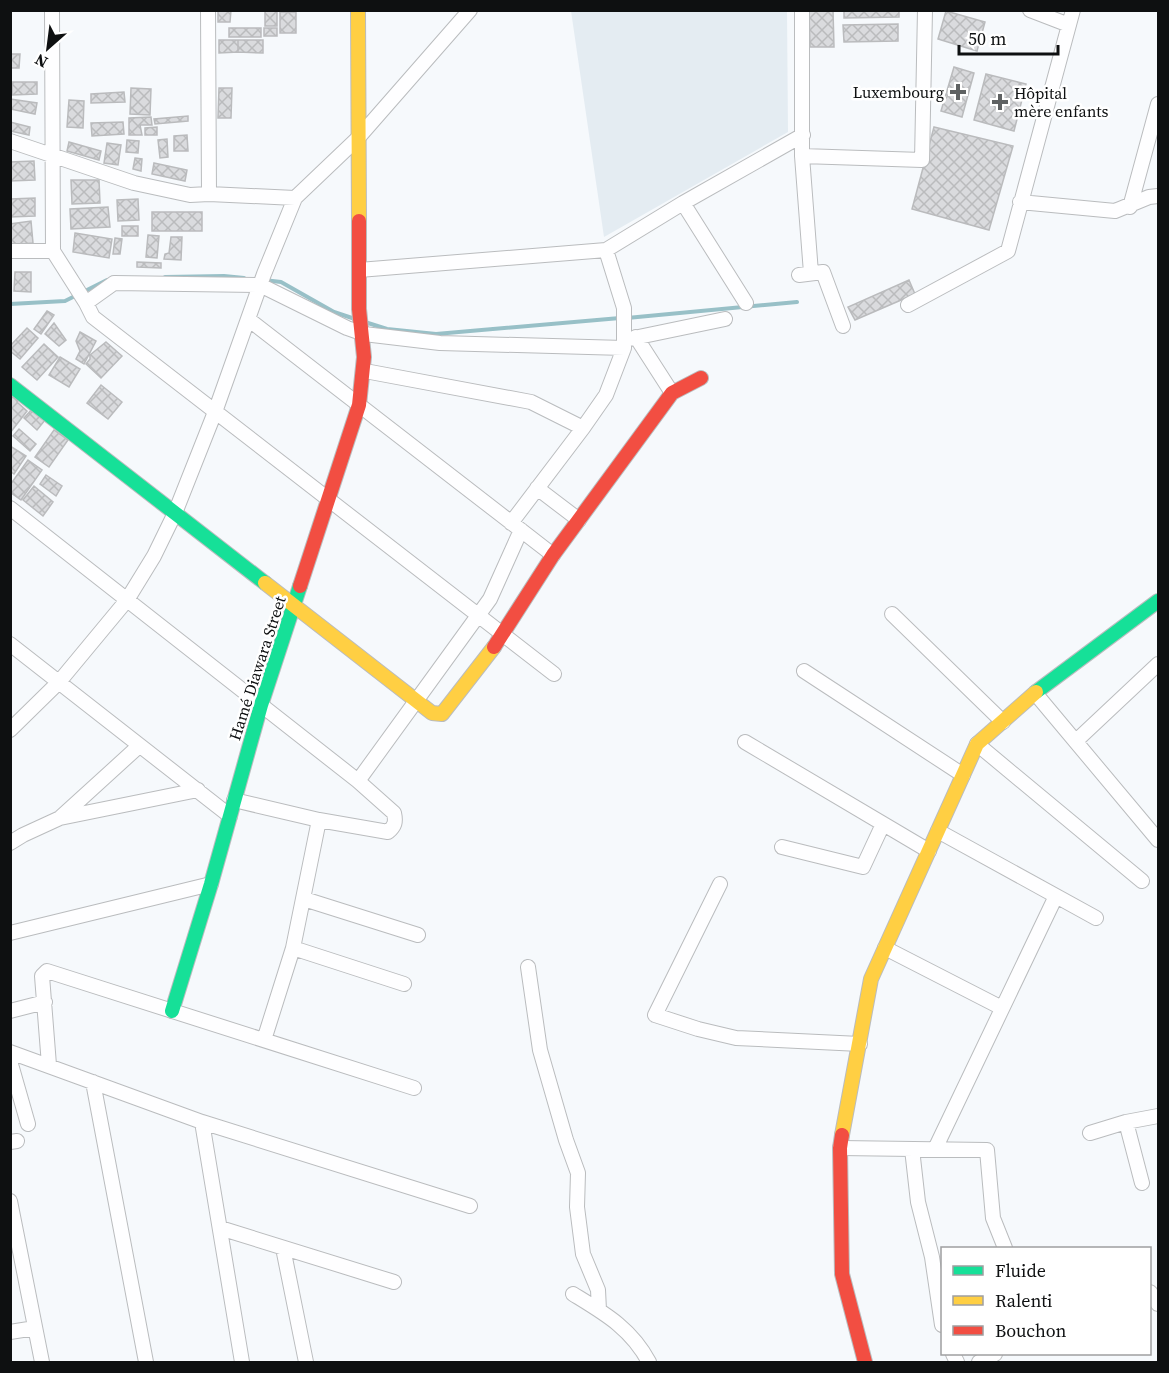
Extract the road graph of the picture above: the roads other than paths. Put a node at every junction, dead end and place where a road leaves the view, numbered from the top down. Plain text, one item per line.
1 (52, 10) edge
2 (208, 10) edge
3 (358, 10) edge
4 (470, 10) edge
5 (802, 10) edge
6 (925, 10) edge
7 (1030, 10) edge
8 (1073, 10) edge
9 (1069, 25) junction
10 (1158, 104) edge
11 (803, 135) junction
12 (358, 138) junction
13 (10, 141) edge
14 (53, 155) junction
15 (802, 156) junction
16 (209, 194) junction
17 (1158, 196) edge
18 (295, 198) junction
19 (1020, 202) junction
20 (683, 203) junction
21 (1130, 207) junction
22 (606, 250) junction
23 (10, 251) edge
24 (53, 251) junction
25 (359, 270) junction
26 (262, 280) junction
27 (82, 296) junction
28 (746, 303) dead end
29 (908, 305) dead end
30 (248, 319) junction
31 (724, 319) dead end
32 (843, 326) dead end
33 (364, 332) junction
34 (628, 342) junction
35 (365, 371) junction
36 (701, 378) dead end
37 (10, 385) edge
38 (672, 393) junction
39 (359, 405) junction
40 (215, 412) junction
41 (583, 428) junction
42 (537, 488) junction
43 (329, 500) junction
44 (10, 508) edge
45 (175, 513) junction
46 (579, 520) junction
47 (516, 527) junction
48 (553, 555) junction
49 (126, 600) junction
50 (1158, 601) edge
51 (294, 605) junction
52 (892, 614) dead end
53 (479, 616) junction
54 (503, 635) junction
55 (10, 644) edge
56 (1158, 664) edge
57 (804, 671) dead end
58 (554, 674) dead end
59 (58, 682) junction
60 (1035, 693) junction
61 (417, 701) junction
62 (261, 705) junction
63 (1003, 722) junction
64 (10, 730) edge
65 (1076, 741) junction
66 (745, 742) dead end
67 (977, 744) junction
68 (139, 746) junction
69 (963, 775) junction
70 (358, 782) junction
71 (198, 790) junction
72 (234, 800) junction
73 (230, 816) junction
74 (60, 818) junction
75 (319, 820) junction
76 (883, 824) junction
77 (938, 831) junction
78 (1158, 840) edge
79 (10, 843) edge
80 (782, 847) dead end
81 (929, 851) junction
82 (1142, 881) dead end
83 (211, 884) junction
84 (720, 884) dead end
85 (1056, 896) junction
86 (304, 899) junction
87 (1096, 918) dead end
88 (10, 933) edge
89 (418, 936) dead end
90 (293, 948) junction
91 (885, 948) junction
92 (528, 966) dead end
93 (404, 984) dead end
94 (45, 1002) junction
95 (1002, 1008) junction
96 (10, 1011) edge
97 (172, 1011) junction
98 (264, 1040) junction
99 (860, 1044) junction
100 (10, 1052) edge
101 (10, 1061) edge
102 (49, 1065) junction
103 (93, 1082) junction
104 (414, 1088) dead end
105 (1158, 1116) edge
106 (202, 1122) junction
107 (1126, 1122) junction
108 (28, 1124) dead end
109 (1090, 1133) dead end
110 (840, 1148) junction
111 (912, 1149) junction
112 (935, 1149) junction
113 (1142, 1183) dead end
114 (10, 1201) edge
115 (470, 1206) dead end
116 (220, 1228) junction
117 (14, 1236) edge
118 (1005, 1247) edge
119 (283, 1248) junction
120 (394, 1282) dead end
121 (573, 1294) dead end
122 (599, 1310) junction
123 (941, 1318) edge
124 (35, 1328) junction
125 (10, 1332) edge
126 (42, 1362) edge
127 (146, 1362) edge
128 (242, 1362) edge
129 (306, 1362) edge
130 (649, 1362) edge
131 (865, 1362) edge

1 - 14 street
2 - 16 street
3 - 12 street, Hamé Diawara Street
4 - 12 street
5 - 11 street
6 - 15 street
7 - 9 street
8 - 9 street
9 - 19 street
10 - 21 street
11 - 15 street
11 - 20 street
12 - 18 street
12 - 25 street, Hamé Diawara Street
13 - 14 street
14 - 16 street
14 - 24 street
15 - 32 street
16 - 18 street
17 - 21 street
18 - 26 street
19 - 21 street
19 - 29 street
20 - 22 street
20 - 28 street
22 - 25 street
22 - 34 street
23 - 24 street
24 - 27 street
25 - 33 street, Hamé Diawara Street
26 - 27 street
26 - 30 street
26 - 33 street
27 - 40 street
30 - 39 street
30 - 40 street
31 - 34 street
33 - 34 street
33 - 35 street, Hamé Diawara Street
34 - 38 street
34 - 41 street
35 - 39 street, Hamé Diawara Street
35 - 41 street
36 - 38 street
37 - 45 street
38 - 46 street
39 - 43 street, Hamé Diawara Street
39 - 47 street
40 - 43 street
40 - 45 street
41 - 42 street
42 - 46 street
42 - 47 street
43 - 51 street, Hamé Diawara Street
43 - 53 street
44 - 49 street
45 - 49 street
45 - 51 street
46 - 48 street
47 - 48 street
47 - 53 street
48 - 54 street
49 - 59 street
49 - 62 street
50 - 60 street
51 - 61 street
51 - 62 street, Hamé Diawara Street
52 - 63 street
53 - 54 street
53 - 61 street
54 - 58 street
54 - 61 street
55 - 59 street
56 - 65 street
57 - 69 street
59 - 64 street
59 - 68 street
60 - 63 street
60 - 65 street
61 - 70 street
62 - 70 street
62 - 72 street, Hamé Diawara Street
63 - 67 street
65 - 78 street
66 - 76 street
67 - 69 street
67 - 82 street
68 - 71 street
68 - 74 street
69 - 77 street
70 - 75 street
71 - 73 street
71 - 74 street
72 - 73 street, Hamé Diawara Street
72 - 75 street
73 - 83 street, Hamé Diawara Street
74 - 79 street
75 - 86 street
76 - 80 street
76 - 81 street
77 - 81 street
77 - 85 street
81 - 91 street
83 - 88 street
83 - 97 street, Hamé Diawara Street
84 - 99 street
85 - 87 street
85 - 95 street
86 - 89 street
86 - 90 street
90 - 93 street
90 - 98 street
91 - 95 street
91 - 99 street
92 - 122 street
94 - 96 street
94 - 97 street
94 - 102 street
95 - 112 street
97 - 98 street
98 - 104 street
99 - 110 street
100 - 102 street
101 - 108 street
102 - 103 street
103 - 106 street
103 - 127 street
105 - 107 street
106 - 115 street
106 - 116 street
107 - 109 street
107 - 113 street
110 - 111 street
110 - 131 street
111 - 112 street
111 - 123 street
112 - 118 street
114 - 117 street
116 - 119 street
116 - 128 street
117 - 124 street
119 - 120 street
119 - 129 street
121 - 122 street
122 - 130 street
124 - 125 street
124 - 126 street

